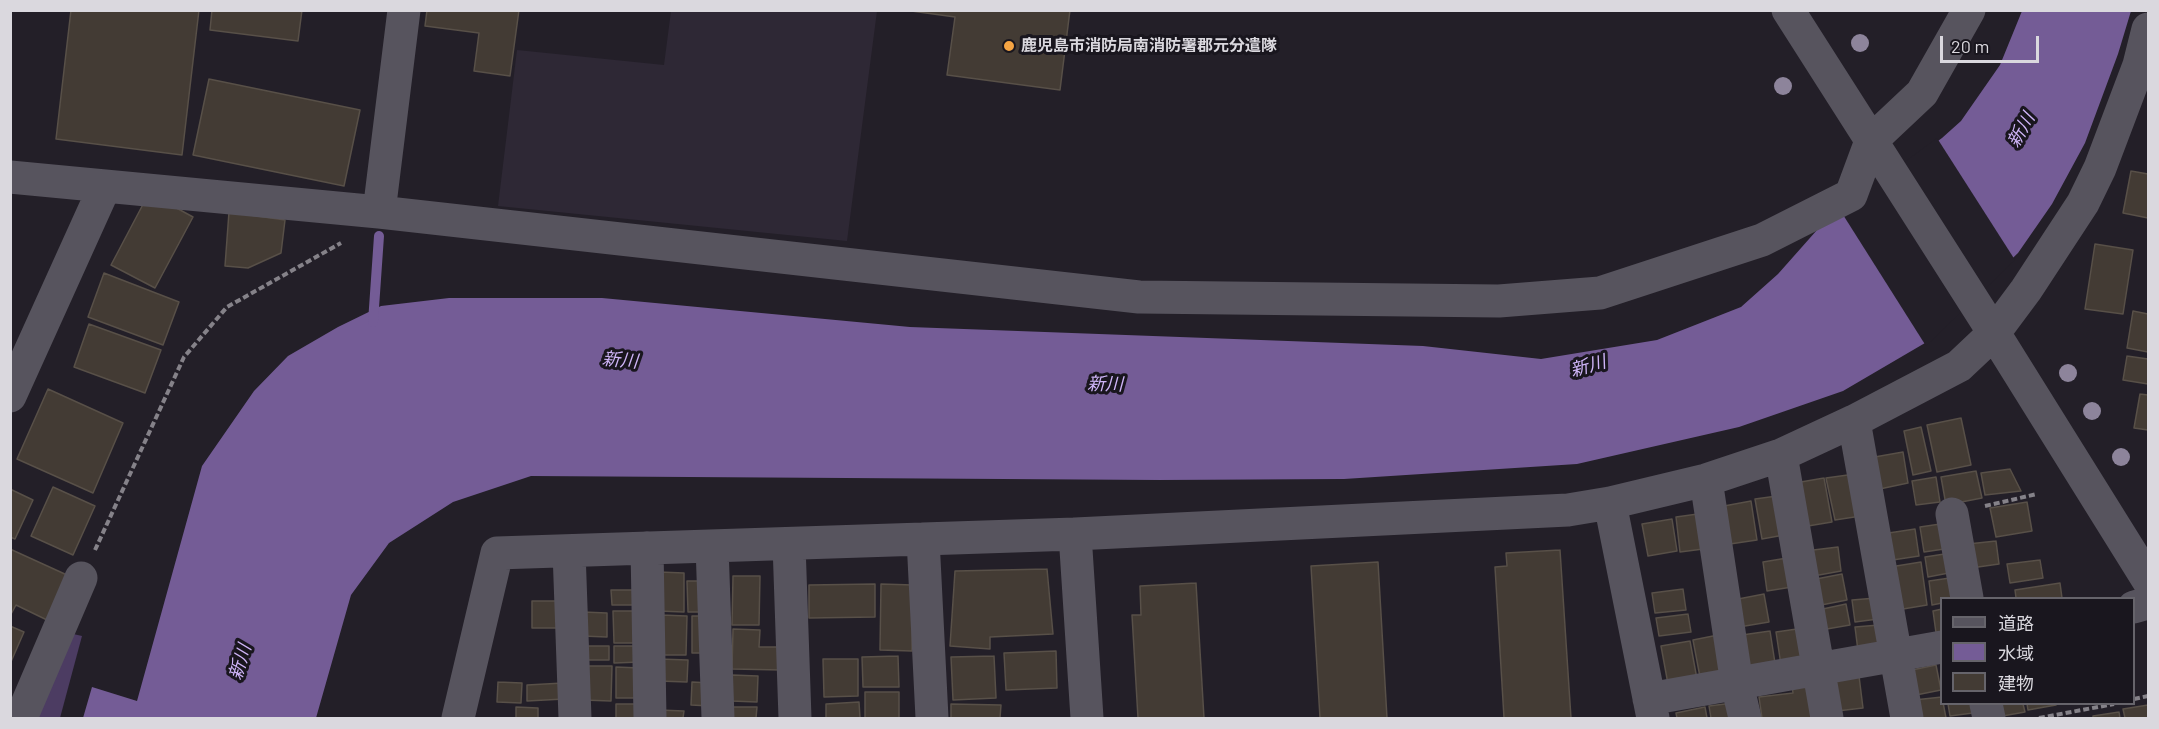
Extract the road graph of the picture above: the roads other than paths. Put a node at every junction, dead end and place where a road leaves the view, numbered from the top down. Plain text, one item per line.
1 (404, 10) edge
2 (1788, 10) edge
3 (1969, 10) edge
4 (2148, 29) edge
5 (1871, 141) junction
6 (10, 177) edge
7 (105, 186) junction
8 (379, 212) junction
9 (1987, 323) junction
10 (10, 396) edge
11 (1854, 421) junction
12 (1781, 455) junction
13 (1706, 480) junction
14 (1610, 503) junction
15 (1952, 514) dead end
16 (1075, 534) junction
17 (923, 539) junction
18 (789, 544) junction
19 (712, 546) junction
20 (647, 548) junction
21 (569, 551) junction
22 (81, 579) road end
23 (2148, 580) edge
24 (1967, 597) edge
25 (1940, 647) edge
26 (1896, 656) junction
27 (1819, 670) junction
28 (1737, 684) junction
29 (1651, 709) edge
30 (21, 718) edge
31 (458, 718) edge
32 (575, 718) edge
33 (650, 718) edge
34 (718, 718) edge
35 (795, 718) edge
36 (932, 718) edge
37 (1087, 718) edge
38 (1745, 718) edge
39 (1827, 718) edge
40 (1907, 718) edge

1 - 8 street
2 - 5 street
3 - 5 street
4 - 9 street
5 - 8 street
5 - 9 street
6 - 7 street
7 - 8 street
7 - 10 street
9 - 11 street
9 - 23 street
11 - 12 street
11 - 26 street
12 - 13 street
12 - 27 street
13 - 14 street
13 - 28 street
14 - 16 street
14 - 29 street
15 - 24 street
16 - 17 street
16 - 37 street
17 - 18 street
17 - 36 street
18 - 19 street
18 - 35 street
19 - 20 street
19 - 34 street
20 - 21 street
20 - 33 street
21 - 31 street
21 - 32 street
22 - 30 street
25 - 26 street
26 - 27 street
26 - 40 street
27 - 28 street
27 - 39 street
28 - 29 street
28 - 38 street

